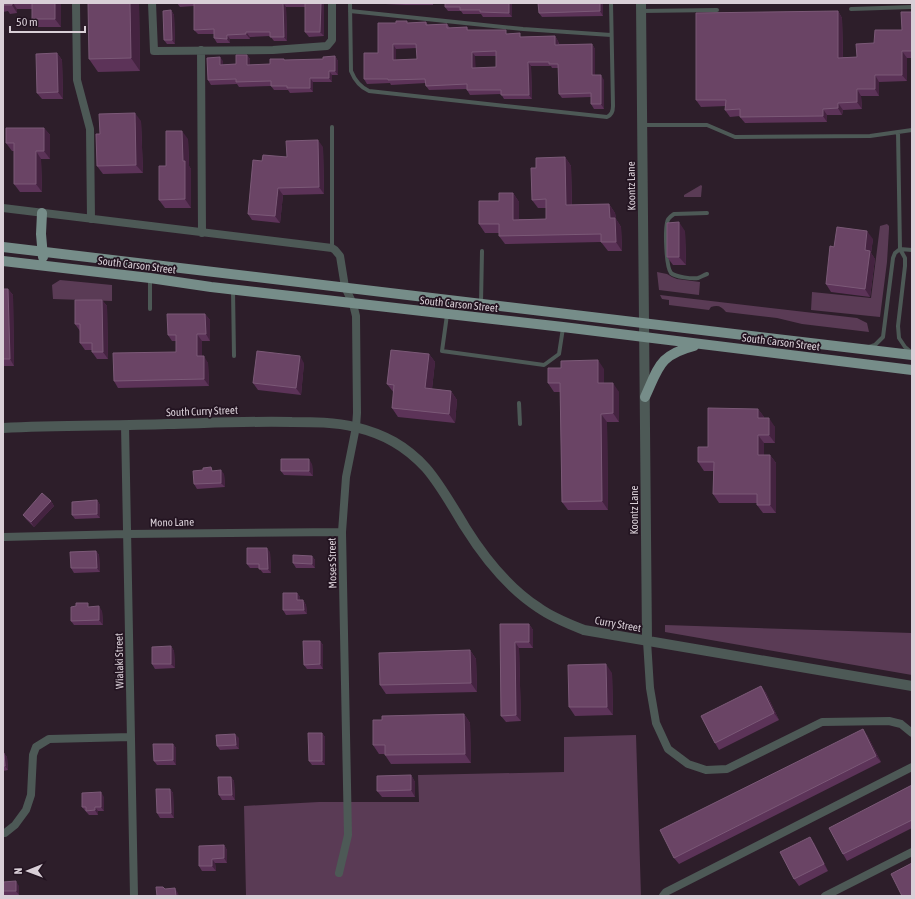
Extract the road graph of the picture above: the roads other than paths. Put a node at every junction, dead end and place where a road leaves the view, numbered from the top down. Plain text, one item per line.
1 (76, 3) edge
2 (152, 3) edge
3 (332, 3) edge
4 (350, 3) edge
5 (611, 3) edge
6 (641, 7) edge
7 (912, 7) edge
8 (851, 9) dead end
9 (717, 10) dead end
10 (350, 11) junction
11 (611, 36) junction
12 (201, 50) junction
13 (642, 125) junction
14 (332, 127) dead end
15 (912, 130) edge
16 (898, 132) junction
17 (3, 208) edge
18 (42, 213) junction
19 (707, 213) dead end
20 (91, 219) junction
21 (202, 233) junction
22 (3, 247) edge
23 (332, 248) junction
24 (900, 248) junction
25 (912, 250) edge
26 (42, 251) junction
27 (482, 251) dead end
28 (3, 261) edge
29 (44, 265) junction
30 (707, 274) dead end
31 (150, 278) junction
32 (345, 287) junction
33 (233, 290) junction
34 (353, 304) junction
35 (481, 304) junction
36 (150, 309) dead end
37 (447, 315) junction
38 (644, 323) junction
39 (563, 328) junction
40 (645, 338) junction
41 (701, 344) junction
42 (864, 349) junction
43 (912, 353) edge
44 (234, 356) dead end
45 (912, 370) edge
46 (645, 397) junction
47 (519, 403) dead end
48 (520, 424) dead end
49 (125, 425) junction
50 (3, 428) edge
51 (356, 428) junction
52 (398, 444) joint
53 (342, 532) junction
54 (127, 534) junction
55 (3, 537) edge
56 (647, 641) junction
57 (912, 686) edge
58 (912, 733) edge
59 (131, 737) junction
60 (912, 767) edge
61 (3, 833) edge
62 (912, 852) edge
63 (339, 873) dead end
64 (134, 896) edge
65 (663, 896) edge
66 (824, 896) edge

1 - 20 street
2 - 12 street
3 - 12 street
4 - 10 lane
5 - 11 lane
6 - 9 lane
6 - 13 street, Koontz Lane
7 - 8 lane
10 - 11 lane
10 - 11 lane
12 - 21 street
13 - 16 lane
13 - 38 street, Koontz Lane
14 - 23 lane
15 - 16 lane
16 - 24 lane
17 - 18 street
18 - 20 street
18 - 26 main road
19 - 30 lane
20 - 21 street
21 - 23 street
22 - 26 main road, South Carson Street
23 - 32 street, Moses Street
24 - 25 lane
24 - 42 lane
24 - 43 lane
26 - 29 main road
26 - 32 main road, South Carson Street
27 - 35 lane
28 - 29 main road, South Carson Street
29 - 31 main road, South Carson Street
31 - 33 main road, South Carson Street
31 - 36 lane
32 - 34 street, Moses Street
32 - 35 main road, South Carson Street
33 - 34 main road, South Carson Street
33 - 44 lane
34 - 37 main road, South Carson Street
34 - 51 street, Moses Street
35 - 38 main road, South Carson Street
37 - 39 main road, South Carson Street
37 - 39 lane
38 - 40 street, Koontz Lane
38 - 42 main road, South Carson Street
39 - 40 main road, South Carson Street
40 - 41 main road, South Carson Street
40 - 46 street, Koontz Lane
41 - 45 main road, South Carson Street
41 - 46 main road
42 - 43 main road, South Carson Street
46 - 56 street, Koontz Lane
47 - 48 lane
49 - 50 street, South Curry Street
49 - 51 street, South Curry Street
49 - 54 street, Wialaki Street
51 - 52 street, South Curry Street
51 - 53 street, Moses Street
52 - 56 street, Curry Street
53 - 54 street, Mono Lane
53 - 63 street, Moses Street
54 - 55 street, Mono Lane
54 - 59 street, Wialaki Street
56 - 57 street, Curry Street
56 - 58 street, Koontz Lane
59 - 61 street
59 - 64 street, Wialaki Street
60 - 65 street
62 - 66 street

